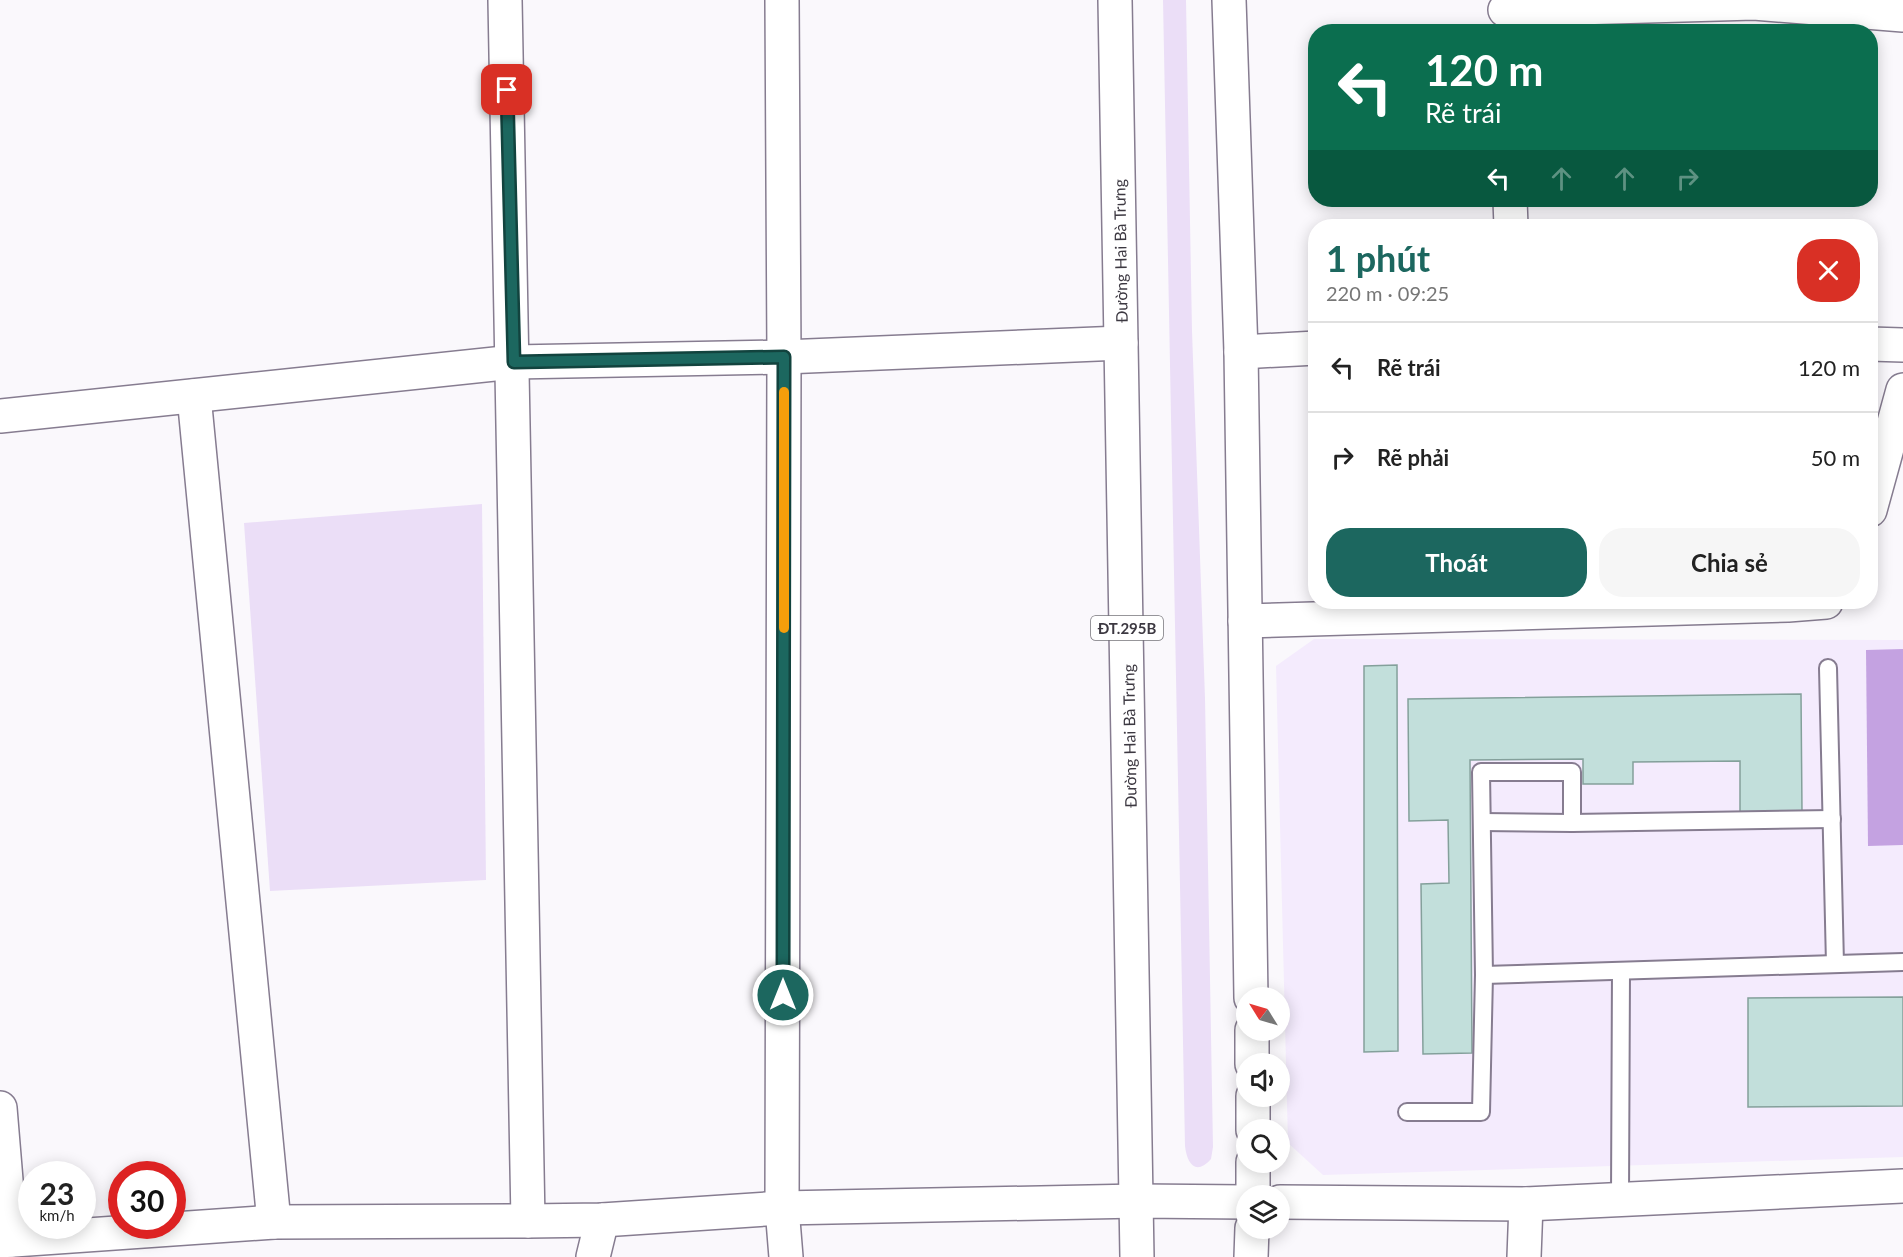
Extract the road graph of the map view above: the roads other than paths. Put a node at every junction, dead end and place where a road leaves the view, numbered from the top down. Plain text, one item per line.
1 (506, 0) edge
2 (782, 0) edge
3 (1115, 0) edge
4 (1229, 0) edge
5 (1754, 2) edge
6 (1505, 14) edge
7 (1903, 15) edge
8 (1121, 343) junction
9 (1878, 344) edge
10 (1903, 345) edge
11 (1308, 348) edge
12 (1241, 352) junction
13 (784, 357) junction
14 (514, 362) junction
15 (1903, 390) edge
16 (194, 396) junction
17 (0, 416) edge
18 (1878, 481) edge
19 (1652, 609) edge
20 (1245, 621) junction
21 (1828, 668) dead end
22 (1832, 819) junction
23 (1482, 822) junction
24 (1572, 823) junction
25 (1903, 962) edge
26 (1835, 964) junction
27 (1621, 971) junction
28 (1484, 975) junction
29 (1251, 987) edge
30 (0, 1108) edge
31 (1407, 1112) dead end
32 (1903, 1186) edge
33 (1620, 1199) junction
34 (1138, 1201) junction
35 (1236, 1202) edge
36 (1290, 1202) edge
37 (1526, 1204) junction
38 (782, 1208) junction
39 (602, 1220) junction
40 (528, 1221) junction
41 (274, 1222) junction
42 (1252, 1239) edge
43 (5, 1241) edge
44 (593, 1257) edge
45 (786, 1257) edge
46 (1137, 1257) edge
47 (1251, 1257) edge
48 (1524, 1257) edge

1 - 14 street
2 - 13 street
3 - 8 street, Đường Hai Bà Trưng / ĐT.295B
4 - 12 street
5 - 6 street
5 - 7 street
8 - 13 street
8 - 34 street, Đường Hai Bà Trưng / ĐT.295B
9 - 10 street
11 - 12 street
12 - 20 street
13 - 14 street
13 - 38 street
14 - 16 street
14 - 40 street
15 - 18 street
16 - 17 street
16 - 41 street
19 - 20 street
20 - 29 street
21 - 22 lane
22 - 24 lane
22 - 26 lane
23 - 24 lane
23 - 24 lane
23 - 28 lane
25 - 26 lane
26 - 27 lane
27 - 28 lane
27 - 33 lane
28 - 31 lane
30 - 43 street
32 - 33 street
33 - 37 street
34 - 35 street
34 - 38 street
34 - 46 street, Đường Hai Bà Trưng / ĐT.295B
36 - 37 street
37 - 48 street
38 - 39 street
38 - 45 street
39 - 40 street
39 - 44 street
40 - 41 street
41 - 43 street
42 - 47 street

